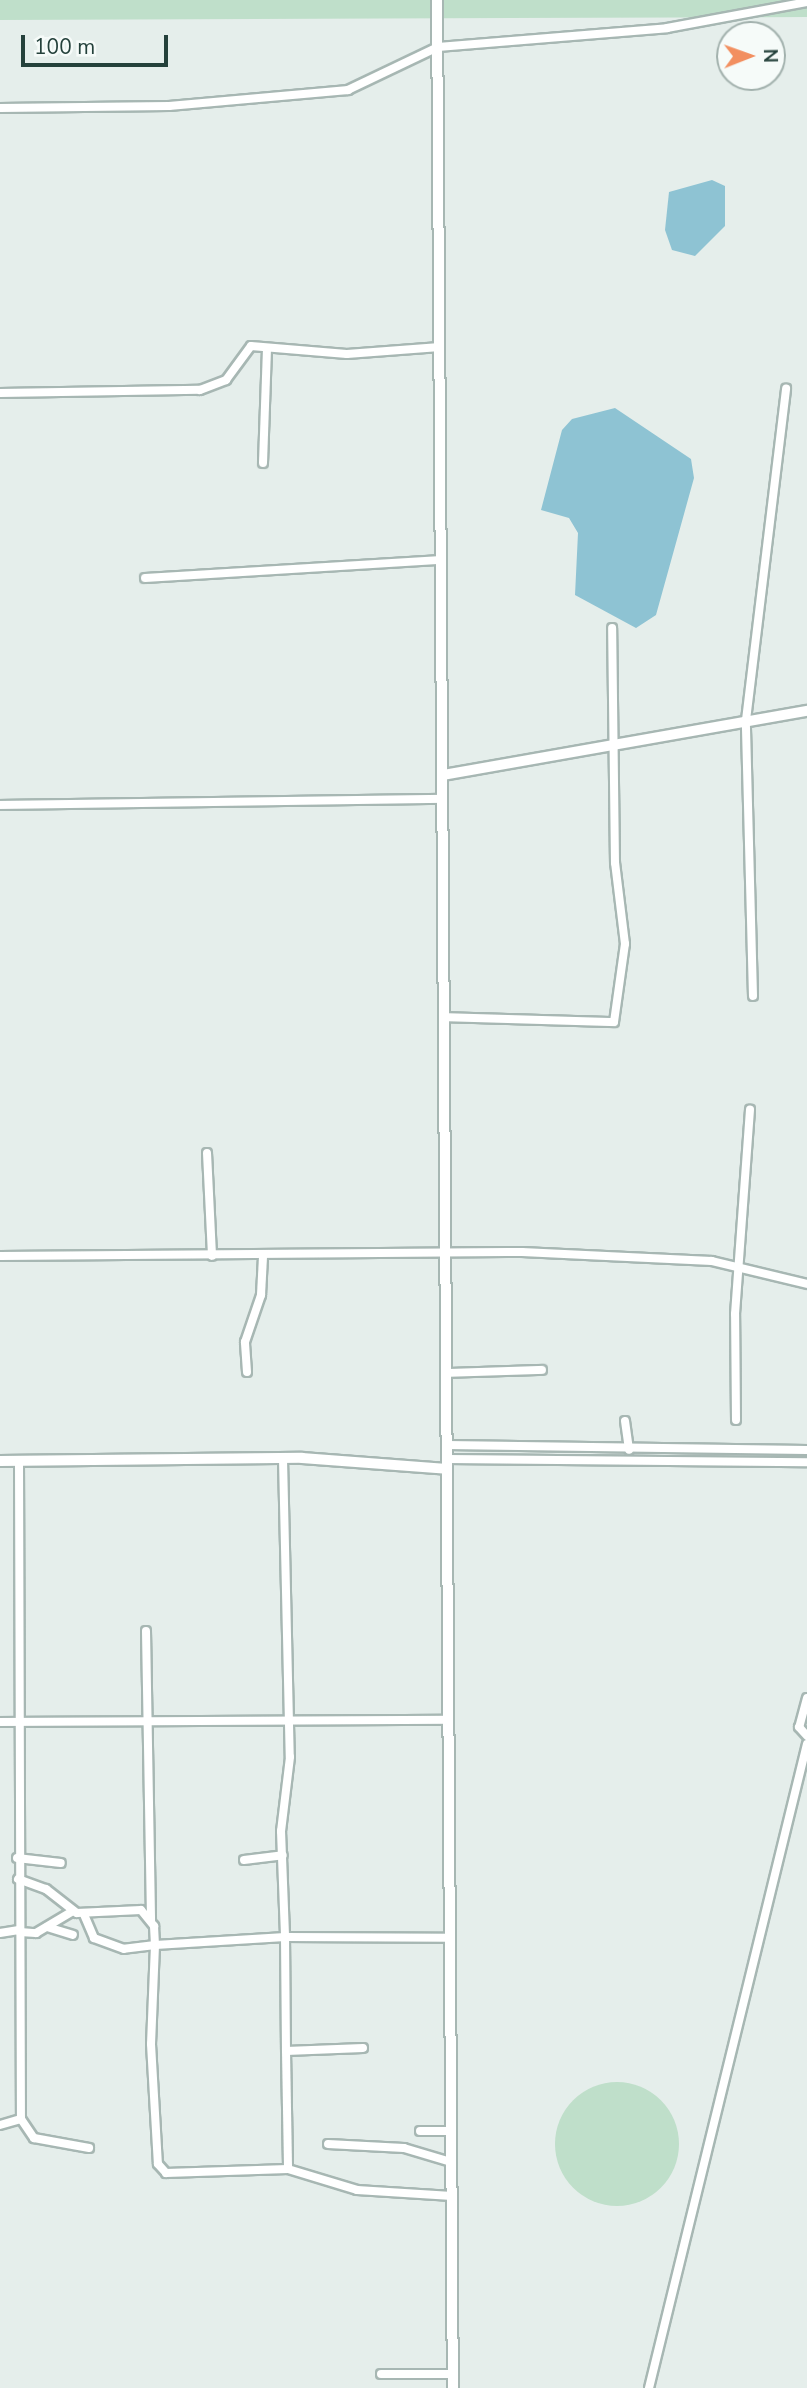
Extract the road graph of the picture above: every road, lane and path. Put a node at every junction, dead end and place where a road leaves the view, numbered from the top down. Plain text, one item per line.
1 (437, 0) edge
2 (807, 2) edge
3 (438, 47) junction
4 (0, 108) edge
5 (440, 348) junction
6 (267, 350) junction
7 (786, 388) dead end
8 (0, 393) edge
9 (263, 463) dead end
10 (441, 560) junction
11 (145, 578) dead end
12 (612, 628) dead end
13 (807, 711) edge
14 (746, 720) junction
15 (610, 743) junction
16 (443, 775) junction
17 (443, 799) junction
18 (0, 805) edge
19 (753, 996) dead end
20 (444, 1017) junction
21 (750, 1110) dead end
22 (208, 1153) dead end
23 (446, 1254) junction
24 (0, 1256) edge
25 (212, 1256) junction
26 (263, 1256) junction
27 (740, 1268) junction
28 (807, 1284) edge
29 (542, 1370) dead end
30 (247, 1371) dead end
31 (446, 1373) junction
32 (736, 1420) dead end
33 (625, 1421) dead end
34 (447, 1445) junction
35 (629, 1450) junction
36 (807, 1450) edge
37 (283, 1459) junction
38 (0, 1461) edge
39 (19, 1461) junction
40 (807, 1462) edge
41 (447, 1464) junction
42 (146, 1631) dead end
43 (807, 1698) edge
44 (449, 1720) junction
45 (148, 1721) junction
46 (0, 1722) edge
47 (19, 1723) junction
48 (288, 1725) junction
49 (807, 1736) edge
50 (807, 1744) edge
51 (283, 1855) junction
52 (17, 1858) junction
53 (244, 1860) dead end
54 (61, 1863) dead end
55 (18, 1879) junction
56 (73, 1911) junction
57 (84, 1914) junction
58 (152, 1921) junction
59 (47, 1927) junction
60 (19, 1931) junction
61 (0, 1933) edge
62 (73, 1935) dead end
63 (285, 1937) junction
64 (450, 1937) junction
65 (155, 1945) junction
66 (363, 2048) dead end
67 (286, 2051) junction
68 (21, 2119) junction
69 (0, 2125) edge
70 (420, 2131) dead end
71 (451, 2131) junction
72 (328, 2144) dead end
73 (89, 2148) dead end
74 (451, 2162) junction
75 (288, 2169) junction
76 (452, 2196) junction
77 (381, 2374) dead end
78 (453, 2374) junction
79 (453, 2388) edge
80 (649, 2388) edge

1 - 3 main road
2 - 3 street
3 - 4 street
3 - 5 main road
5 - 6 street
5 - 10 main road
6 - 8 street
6 - 9 street
7 - 14 street
10 - 11 street
10 - 16 main road
12 - 15 street
13 - 14 main road
14 - 15 main road
14 - 19 street
15 - 16 main road
15 - 20 street
16 - 17 main road
17 - 18 street
17 - 20 main road
20 - 23 main road
21 - 27 street
22 - 25 street
23 - 26 street
23 - 27 street
23 - 31 main road
24 - 25 street
25 - 26 street
26 - 30 street
27 - 28 street
27 - 32 street
29 - 31 street
31 - 34 main road
33 - 35 street
34 - 35 street
34 - 41 main road
35 - 36 street
37 - 39 main road
37 - 41 main road
37 - 48 street
38 - 39 main road
39 - 47 street
40 - 41 street
41 - 44 main road
42 - 45 street
43 - 49 street
44 - 48 street
44 - 64 main road
45 - 47 street
45 - 48 street
45 - 58 street
46 - 47 street
47 - 52 street
48 - 51 street
50 - 80 street
51 - 53 street
51 - 63 street
52 - 54 street
52 - 55 street
55 - 56 street
55 - 60 street
56 - 57 street
56 - 59 street
57 - 58 street
57 - 65 street
58 - 65 street
59 - 60 street
59 - 62 street
60 - 61 street
60 - 68 street
63 - 64 street
63 - 65 street
63 - 67 street
64 - 71 main road
65 - 75 street
66 - 67 street
67 - 75 street
68 - 69 street
68 - 73 street
70 - 71 street
71 - 74 main road
72 - 74 street
74 - 76 main road
75 - 76 street
76 - 78 main road
77 - 78 street
78 - 79 main road

